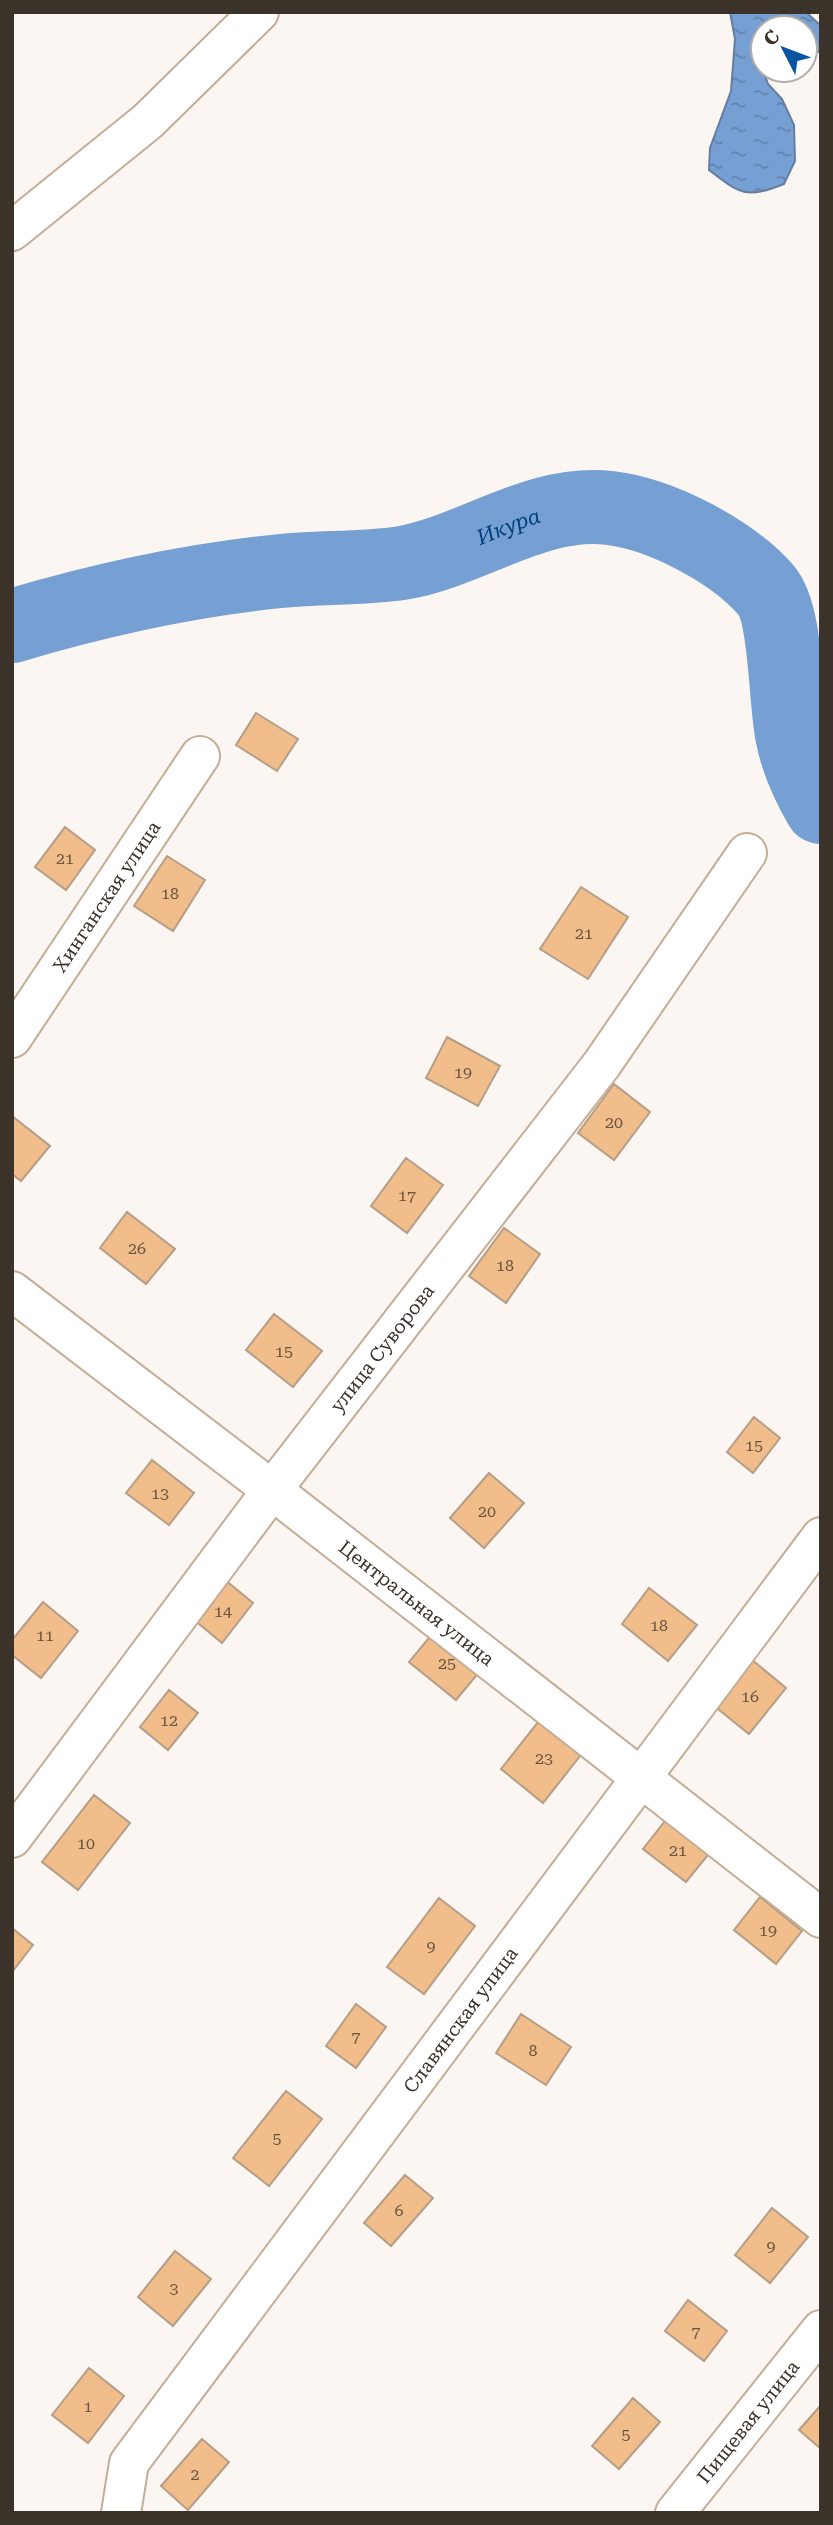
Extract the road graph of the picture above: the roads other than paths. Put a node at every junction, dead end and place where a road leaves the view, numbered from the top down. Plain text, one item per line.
1 (259, 12) edge
2 (12, 231) edge
3 (200, 756) dead end
4 (747, 853) dead end
5 (12, 1038) edge
6 (12, 1291) edge
7 (272, 1490) junction
8 (821, 1537) edge
9 (641, 1779) junction
10 (12, 1838) edge
11 (821, 1917) edge
12 (821, 2330) edge
13 (121, 2513) edge
14 (675, 2513) edge

1 - 2 street
3 - 5 street, Хинганская улица
4 - 7 street, улица Суворова
6 - 7 street, Центральная улица
7 - 9 street, Центральная улица
7 - 10 street, улица Суворова
8 - 9 street, Славянская улица
9 - 11 street, Центральная улица
9 - 13 street, Славянская улица
12 - 14 street, Пищевая улица

